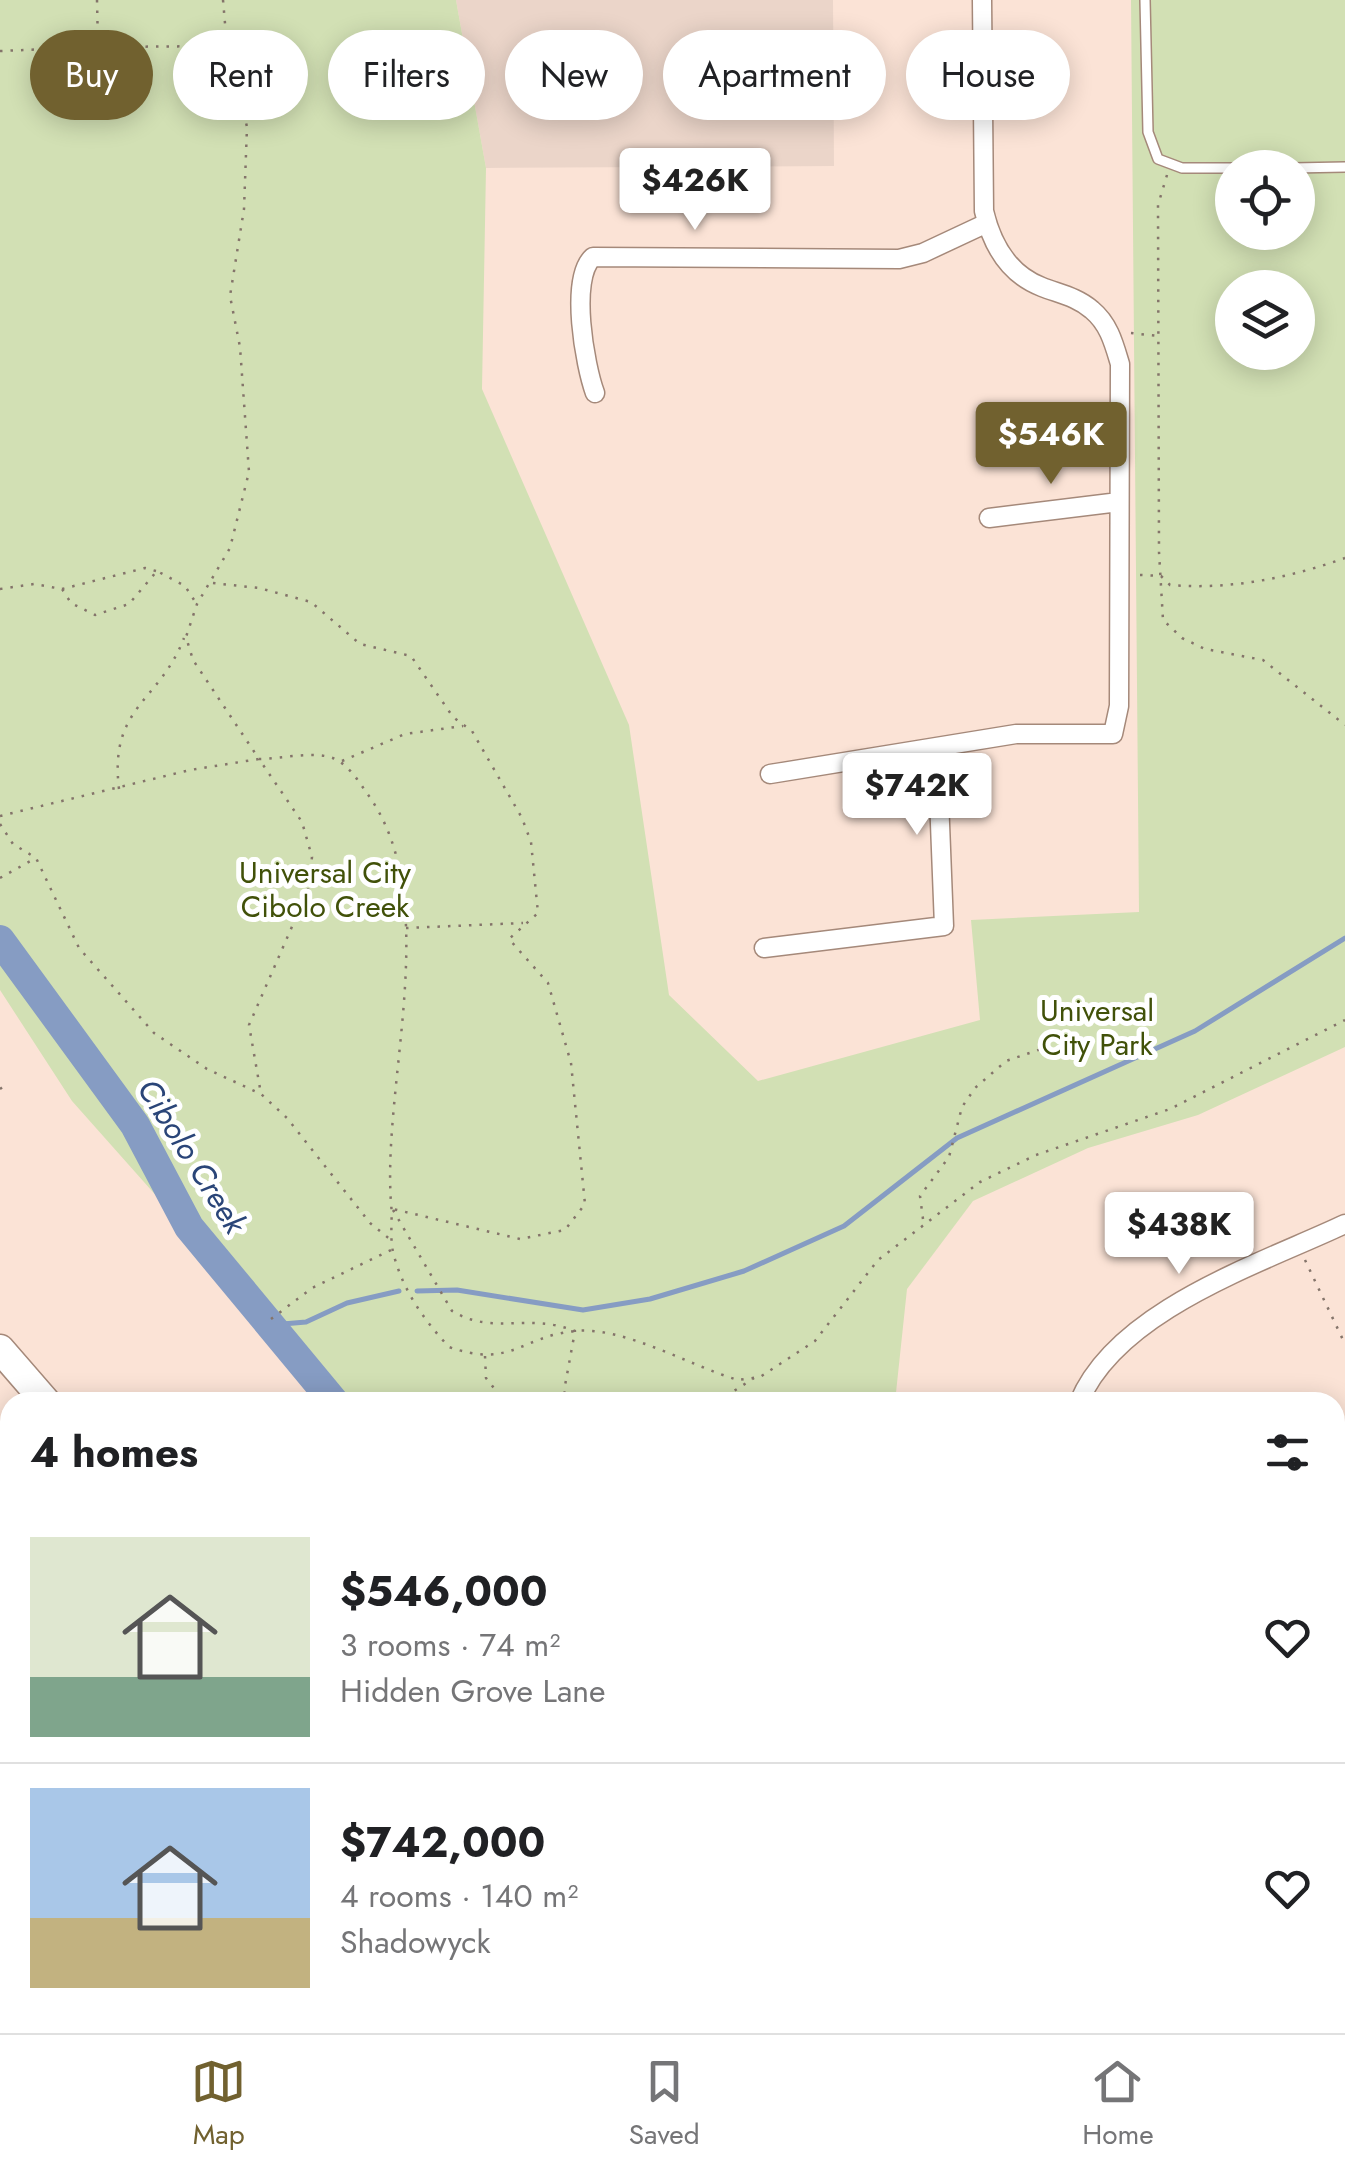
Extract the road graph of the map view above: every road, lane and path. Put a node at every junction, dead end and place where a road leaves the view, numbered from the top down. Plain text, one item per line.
1 (97, 0) edge
2 (223, 0) edge
3 (982, 0) edge
4 (1145, 0) edge
5 (98, 30) edge
6 (226, 30) edge
7 (30, 49) edge
8 (0, 50) edge
9 (244, 120) edge
10 (1170, 163) junction
11 (1345, 167) edge
12 (1215, 168) edge
13 (1315, 168) edge
14 (986, 222) junction
15 (1110, 331) junction
16 (1158, 336) junction
17 (595, 393) dead end
18 (1119, 502) junction
19 (989, 518) dead end
20 (1345, 558) edge
21 (157, 571) junction
22 (1119, 575) junction
23 (1161, 576) junction
24 (213, 583) junction
25 (0, 589) edge
26 (62, 589) junction
27 (197, 604) junction
28 (186, 632) junction
29 (1345, 724) edge
30 (464, 726) junction
31 (938, 747) junction
32 (259, 759) junction
33 (341, 762) junction
34 (770, 774) dead end
35 (120, 790) junction
36 (0, 816) edge
37 (0, 824) edge
38 (36, 858) junction
39 (0, 878) edge
40 (524, 923) junction
41 (404, 928) junction
42 (764, 948) dead end
43 (1345, 1020) edge
44 (1050, 1046) dead end
45 (261, 1094) junction
46 (392, 1209) junction
47 (924, 1220) junction
48 (1345, 1224) edge
49 (391, 1240) junction
50 (1299, 1246) junction
51 (393, 1249) junction
52 (271, 1319) dead end
53 (575, 1331) junction
54 (1345, 1344) edge
55 (485, 1356) junction
56 (4, 1360) edge
57 (755, 1378) junction
58 (36, 1392) edge
59 (497, 1392) edge
60 (564, 1392) edge
61 (733, 1392) edge
62 (1084, 1392) edge

1 - 5 path
2 - 6 path
3 - 14 street
4 - 10 lane
7 - 8 path
9 - 24 path
10 - 12 lane
10 - 16 path
11 - 13 lane
14 - 15 street
14 - 17 street
15 - 16 path
15 - 18 street
16 - 23 path
18 - 19 street
18 - 22 street
20 - 23 path
21 - 26 path
21 - 26 path
21 - 27 path
22 - 23 path
22 - 31 street
23 - 29 path
24 - 27 path
24 - 30 path
25 - 26 path
27 - 28 path
28 - 32 path
28 - 35 path
30 - 33 path
30 - 40 path
31 - 34 street
31 - 42 street
32 - 33 path
32 - 35 path
32 - 45 path
33 - 41 path
35 - 36 path
37 - 38 path
38 - 39 path
38 - 45 path
40 - 41 path
40 - 46 path
41 - 46 path
43 - 47 path
44 - 47 path
45 - 49 path
46 - 49 path
46 - 53 path
47 - 57 path
48 - 50 street
49 - 51 path
50 - 54 path
50 - 62 street
51 - 52 path
51 - 55 path
53 - 55 path
53 - 57 path
53 - 60 path
55 - 59 path
56 - 58 main road
57 - 61 path

